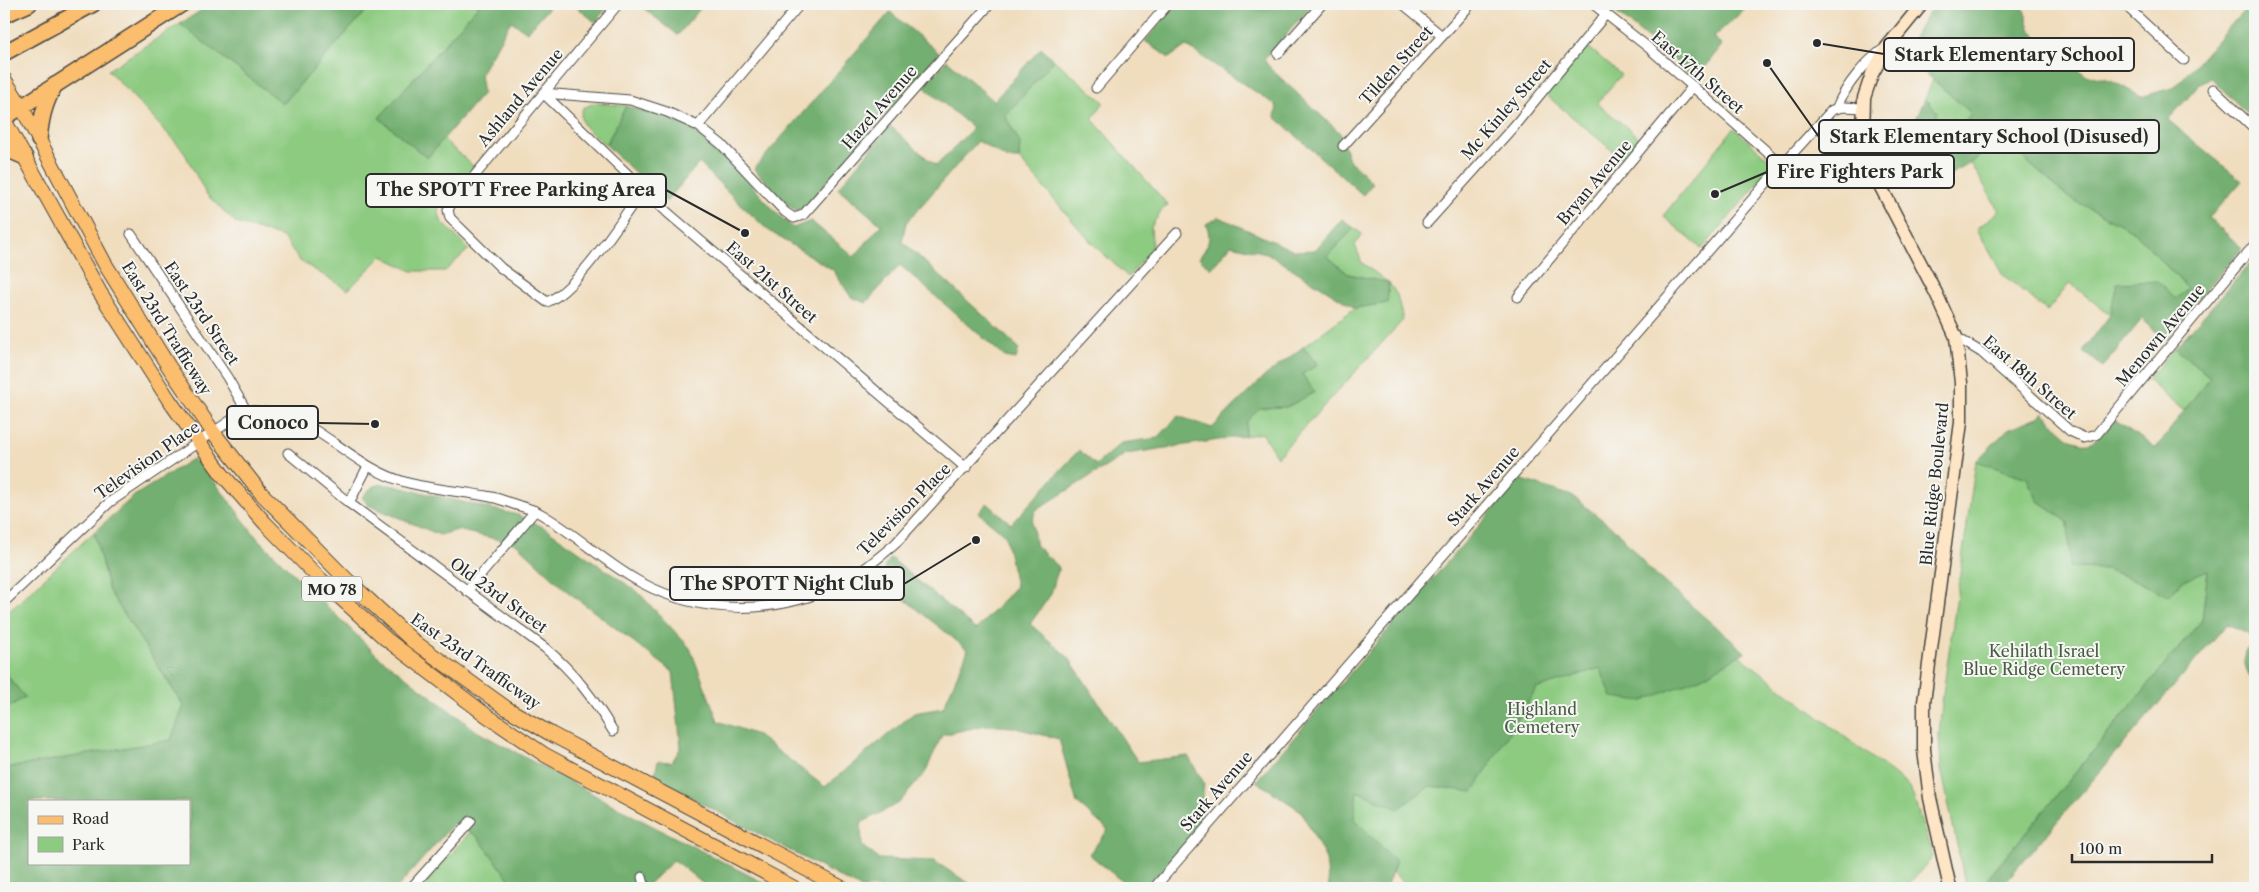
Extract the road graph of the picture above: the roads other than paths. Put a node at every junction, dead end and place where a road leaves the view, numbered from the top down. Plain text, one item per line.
1 (29, 4) edge
2 (93, 4) edge
3 (182, 4) edge
4 (618, 4) edge
5 (800, 4) edge
6 (990, 4) edge
7 (1168, 4) edge
8 (1322, 4) edge
9 (1403, 4) edge
10 (1471, 4) edge
11 (1593, 4) edge
12 (1922, 4) edge
13 (2128, 5) edge
14 (1606, 14) junction
15 (4, 15) edge
16 (1442, 36) junction
17 (1887, 47) junction
18 (9, 50) edge
19 (1278, 54) dead end
20 (2184, 60) dead end
21 (4, 78) edge
22 (56, 84) junction
23 (1693, 86) junction
24 (1096, 88) dead end
25 (2213, 89) dead end
26 (543, 93) junction
27 (21, 106) junction
28 (1837, 107) junction
29 (1863, 108) junction
30 (4, 119) edge
31 (698, 126) junction
32 (2255, 129) edge
33 (39, 140) junction
34 (1343, 146) dead end
35 (4, 148) edge
36 (25, 157) junction
37 (1782, 165) junction
38 (643, 188) junction
39 (1426, 223) dead end
40 (1178, 233) dead end
41 (131, 234) dead end
42 (2255, 244) edge
43 (1518, 297) dead end
44 (1956, 337) junction
45 (246, 410) junction
46 (213, 432) junction
47 (2085, 438) joint
48 (199, 442) junction
49 (288, 454) dead end
50 (368, 466) junction
51 (966, 468) junction
52 (349, 503) junction
53 (535, 512) junction
54 (467, 591) junction
55 (4, 602) edge
56 (613, 731) dead end
57 (471, 821) dead end
58 (642, 878) dead end
59 (411, 888) edge
60 (645, 888) edge
61 (794, 888) edge
62 (842, 888) edge
63 (1154, 888) edge
64 (1950, 888) edge

1 - 15 highway
2 - 18 highway
3 - 22 highway
4 - 26 street, Ashland Avenue
5 - 31 street
6 - 31 street, Hazel Avenue
7 - 24 street
8 - 19 street
9 - 16 street
10 - 16 street, Tilden Street
11 - 14 street, East 17th Street
12 - 17 main road, Stark Avenue
13 - 20 street
14 - 23 street, East 17th Street
14 - 39 street, Mc Kinley Street
16 - 34 street, Tilden Street
17 - 28 street, Stark Avenue
17 - 29 main road, Blue Ridge Boulevard
21 - 27 main road, East 23rd Trafficway / MO 78
22 - 27 highway
22 - 33 highway
23 - 37 street, East 17th Street
23 - 43 street, Bryan Avenue
25 - 32 street
26 - 31 street
26 - 38 street, East 21st Street
26 - 38 street, Ashland Avenue
27 - 30 highway
27 - 33 main road, East 23rd Trafficway / MO 78
28 - 29 street
28 - 37 street, Stark Avenue
29 - 44 main road, Blue Ridge Boulevard
30 - 36 main road, East 23rd Trafficway / MO 78
33 - 46 main road, East 23rd Trafficway / MO 78
35 - 36 highway
36 - 48 main road, East 23rd Trafficway / MO 78
37 - 63 street, Stark Avenue
38 - 51 street, East 21st Street
40 - 51 street, Television Place
41 - 45 street, East 23rd Street
42 - 47 street, Menown Avenue
44 - 47 street, East 18th Street
44 - 64 main road, Blue Ridge Boulevard
45 - 46 street, Television Place
45 - 50 street, Television Place
46 - 48 street, Television Place
46 - 62 main road, East 23rd Trafficway / MO 78
48 - 55 street, Television Place
48 - 61 main road, East 23rd Trafficway / MO 78
49 - 52 street
50 - 52 street
50 - 53 street, Television Place
51 - 53 street, Television Place
52 - 54 street, Old 23rd Street
53 - 54 street
54 - 56 street, Old 23rd Street
57 - 59 street
58 - 60 street

